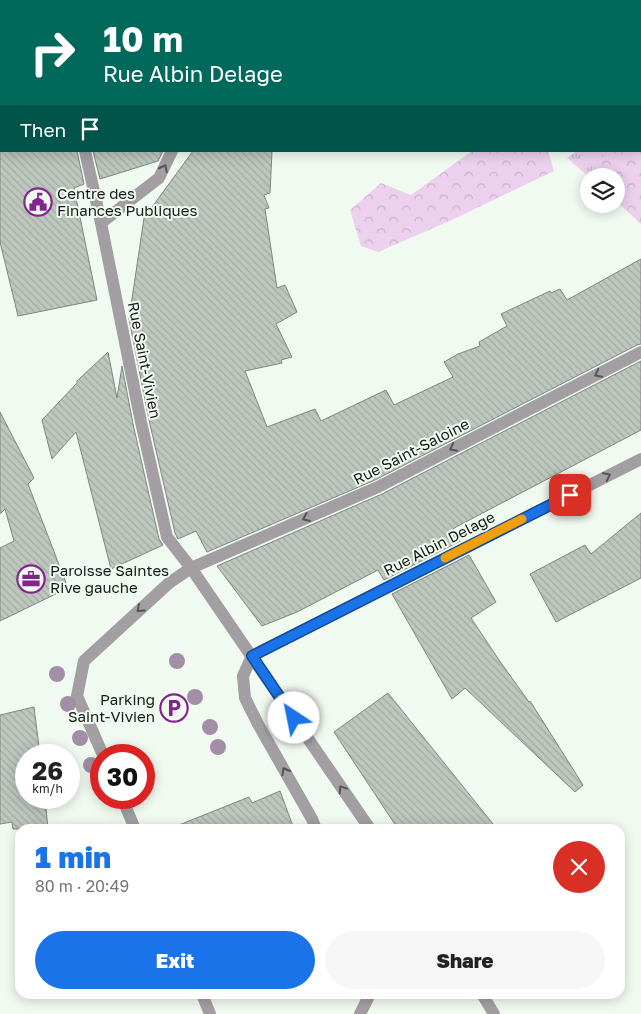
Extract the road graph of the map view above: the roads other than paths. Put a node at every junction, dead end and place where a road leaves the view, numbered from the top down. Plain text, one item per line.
1 (85, 152) edge
2 (172, 152) edge
3 (102, 223) junction
4 (641, 352) edge
5 (641, 459) edge
6 (191, 568) junction
7 (252, 656) junction
8 (98, 744) edge
9 (127, 809) edge
10 (134, 824) edge
11 (313, 824) edge
12 (367, 824) edge
13 (204, 999) edge
14 (368, 999) edge
15 (485, 999) edge
16 (210, 1014) edge
17 (360, 1014) edge
18 (494, 1014) edge

1 - 3 street, Rue Saint-Vivien
3 -> 2 street
3 - 6 street, Rue Saint-Vivien
4 -> 6 street, Rue Saint-Saloine
7 -> 5 street, Rue Albin Delage
6 - 7 street, Rue Saint-Vivien
6 -> 8 street, Rue Saint-Saloine
11 -> 7 street
12 -> 7 street, Rue Saint-Vivien
9 - 10 street
13 - 16 street
14 - 17 street
15 - 18 street

